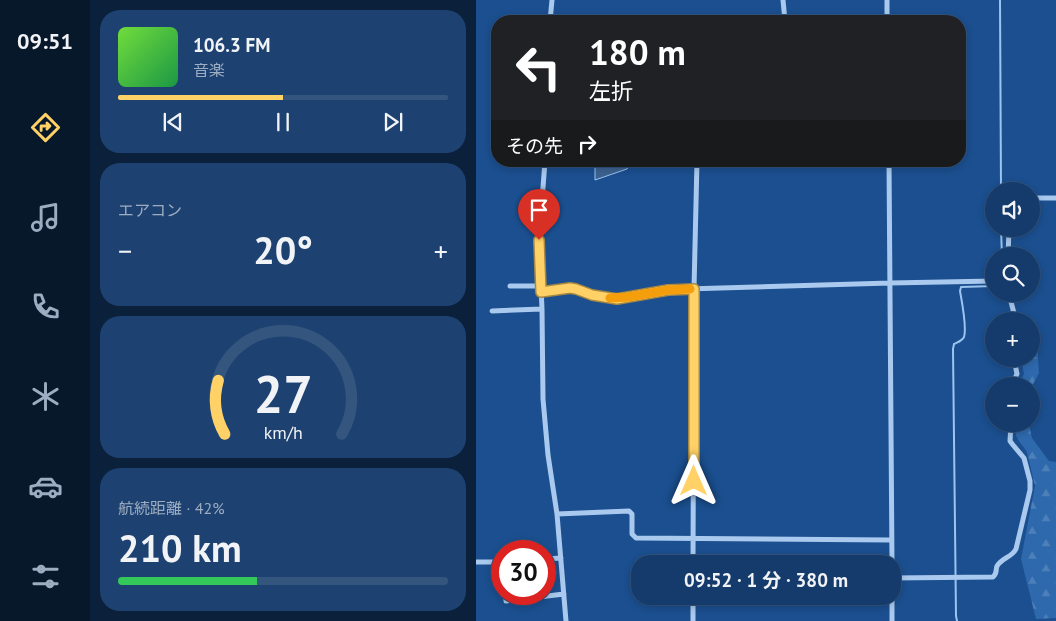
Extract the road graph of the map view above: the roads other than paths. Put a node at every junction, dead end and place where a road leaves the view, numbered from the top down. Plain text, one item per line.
1 (552, 0) edge
2 (783, 0) edge
3 (886, 0) edge
4 (551, 15) edge
5 (784, 15) edge
6 (887, 15) edge
7 (545, 167) edge
8 (697, 167) edge
9 (889, 167) edge
10 (1040, 198) edge
11 (1056, 198) edge
12 (985, 280) edge
13 (890, 282) junction
14 (510, 286) dead end
15 (541, 289) junction
16 (694, 289) junction
17 (542, 309) junction
18 (492, 311) dead end
19 (1010, 432) edge
20 (557, 514) junction
21 (693, 538) junction
22 (891, 540) junction
23 (693, 555) edge
24 (892, 555) edge
25 (556, 558) edge
26 (561, 558) junction
27 (476, 562) edge
28 (491, 562) edge
29 (901, 578) edge
30 (564, 594) junction
31 (556, 595) edge
32 (693, 605) edge
33 (892, 605) edge
34 (566, 621) edge
35 (693, 621) edge
36 (892, 621) edge

1 - 4 street
2 - 5 street
3 - 6 street
7 - 15 street
8 - 16 street
9 - 13 street
10 - 11 street
12 - 13 street
13 - 16 street
13 - 22 street
14 - 15 street
15 - 16 street
15 - 17 street
16 - 21 street
17 - 18 street
17 - 20 street
19 - 29 street
20 - 21 street
20 - 26 street
21 - 22 street
21 - 23 street
22 - 24 street
25 - 26 street
26 - 30 street
27 - 28 street
30 - 31 street
30 - 34 street
32 - 35 street
33 - 36 street

